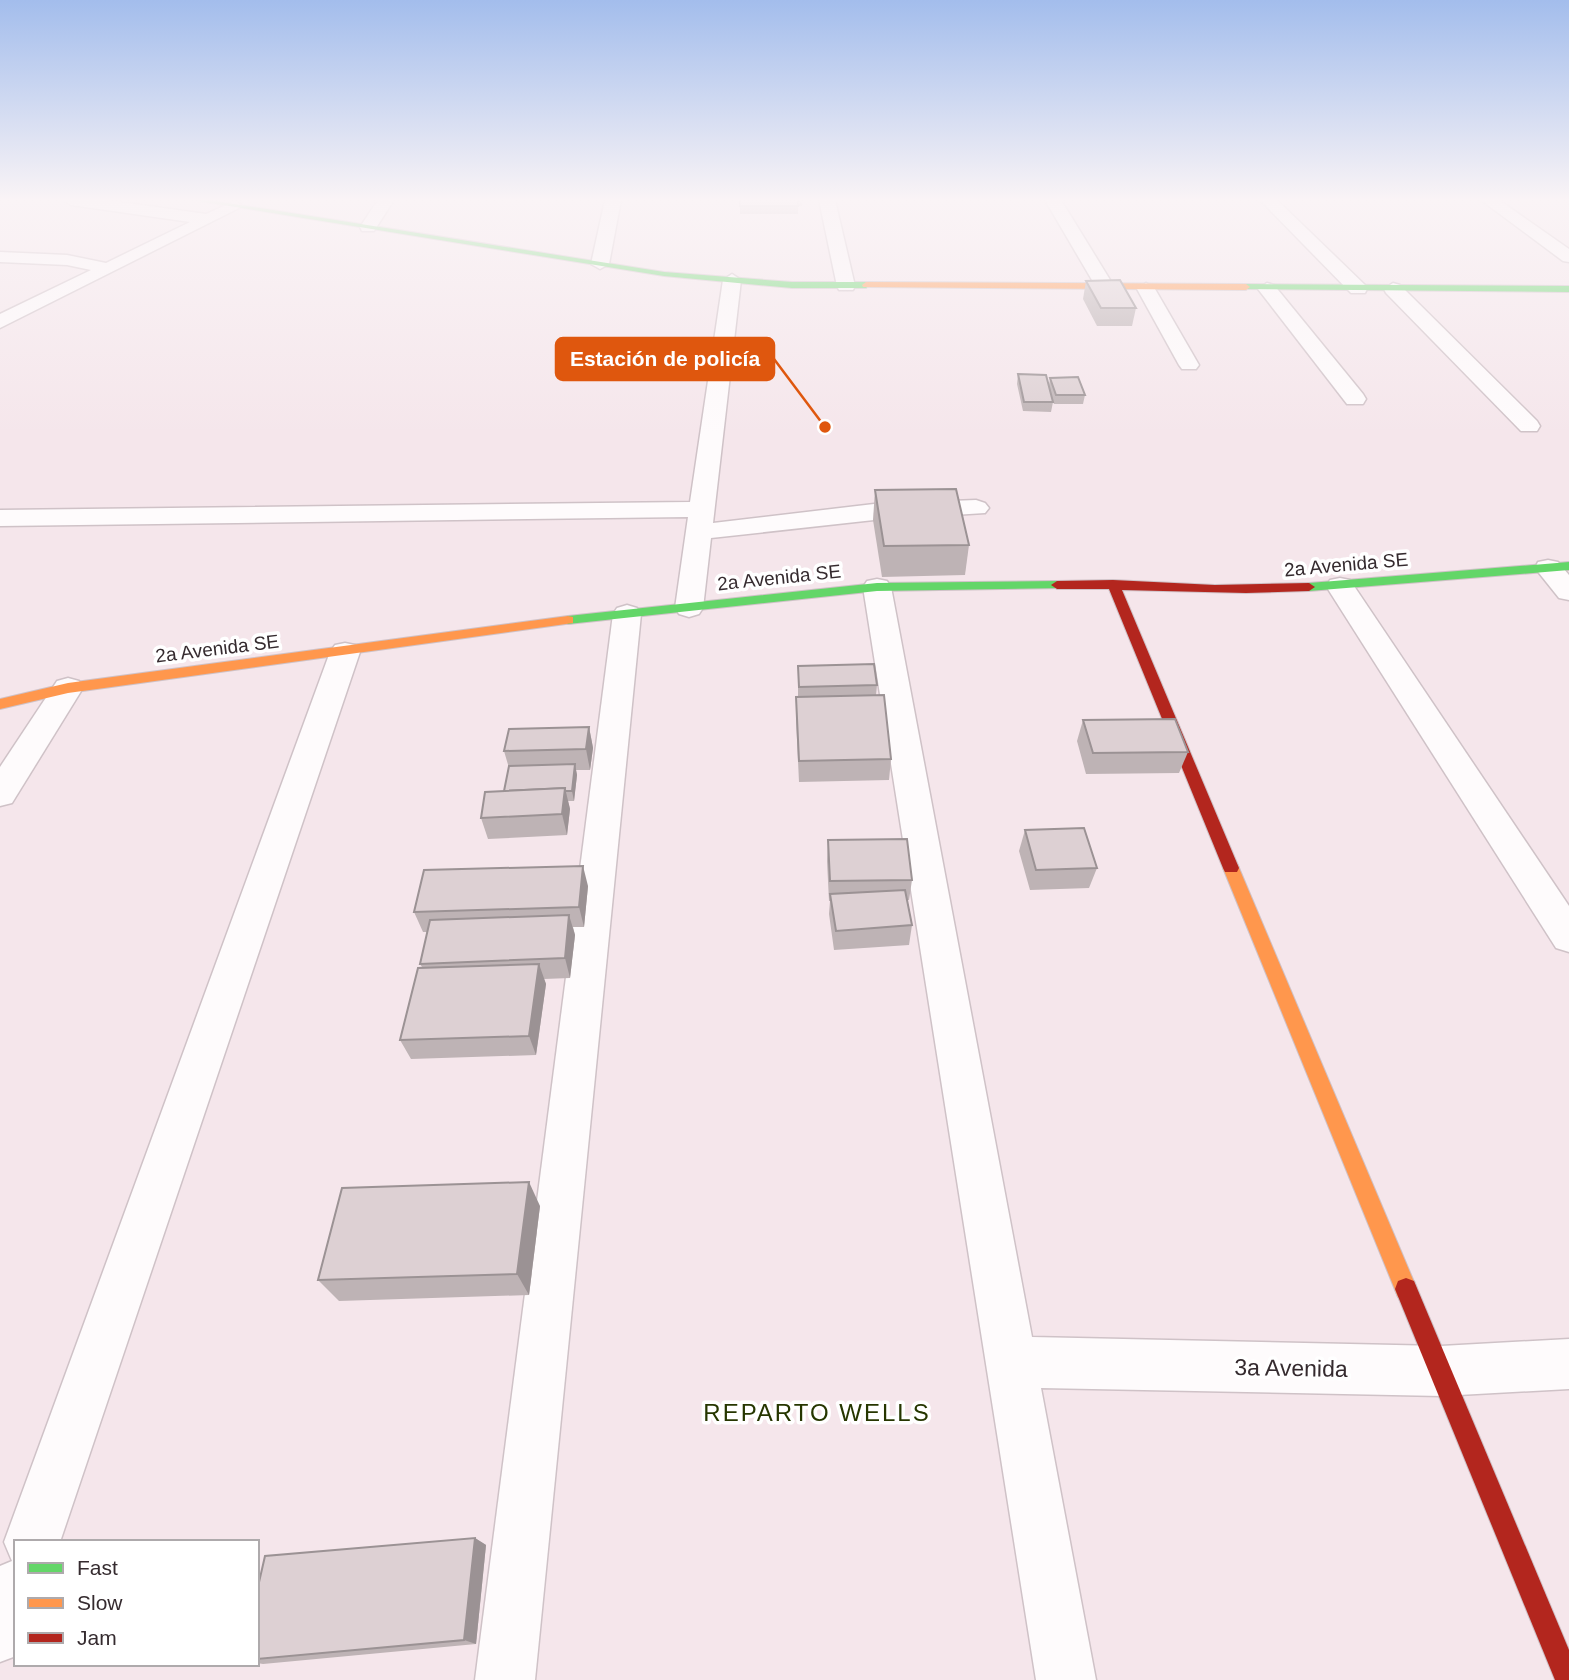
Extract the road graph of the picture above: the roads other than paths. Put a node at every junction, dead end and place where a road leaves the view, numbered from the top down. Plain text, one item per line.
1 (85, 278) edge
2 (714, 278) edge
3 (844, 278) edge
4 (1100, 278) edge
5 (1347, 278) edge
6 (732, 280) junction
7 (846, 286) junction
8 (1106, 288) junction
9 (1146, 289) junction
10 (1267, 289) junction
11 (1358, 289) junction
12 (1393, 289) junction
13 (1569, 289) edge
14 (0, 321) edge
15 (1189, 365) dead end
16 (1355, 399) dead end
17 (1529, 426) dead end
18 (976, 508) dead end
19 (0, 518) edge
20 (701, 521) junction
21 (1558, 567) edge
22 (1113, 584) junction
23 (1340, 586) junction
24 (877, 587) junction
25 (1569, 592) edge
26 (689, 608) junction
27 (627, 614) junction
28 (345, 652) junction
29 (68, 688) junction
30 (0, 704) edge
31 (0, 794) edge
32 (1569, 937) edge
33 (1013, 1362) junction
34 (1569, 1364) edge
35 (1441, 1371) junction
36 (33, 1540) edge
37 (14, 1594) edge
38 (0, 1633) edge
39 (505, 1680) edge
40 (1066, 1680) edge
41 (1568, 1680) edge

1 - 14 street
2 - 6 street
3 - 7 street
4 - 8 street
5 - 11 street
6 - 7 street
6 - 20 street
7 - 8 street
8 - 9 street
9 - 10 street
9 - 15 street
10 - 11 street
10 - 16 street
11 - 12 street
12 - 13 street
12 - 17 street
18 - 20 street
19 - 20 street
20 - 26 street
21 - 23 street, 2a Avenida SE
21 - 25 street
22 - 23 street, 2a Avenida SE
22 - 24 street, 2a Avenida SE
22 - 35 street
23 - 32 street
24 - 26 street, 2a Avenida SE
24 - 33 street
26 - 27 street, 2a Avenida SE
27 - 28 street, 2a Avenida SE
27 - 39 street
28 - 29 street, 2a Avenida SE
28 - 36 street
29 - 30 street, 2a Avenida SE
29 - 31 street
33 - 35 street, 3a Avenida
33 - 40 street
34 - 35 street, 3a Avenida
35 - 41 street
37 - 38 street

